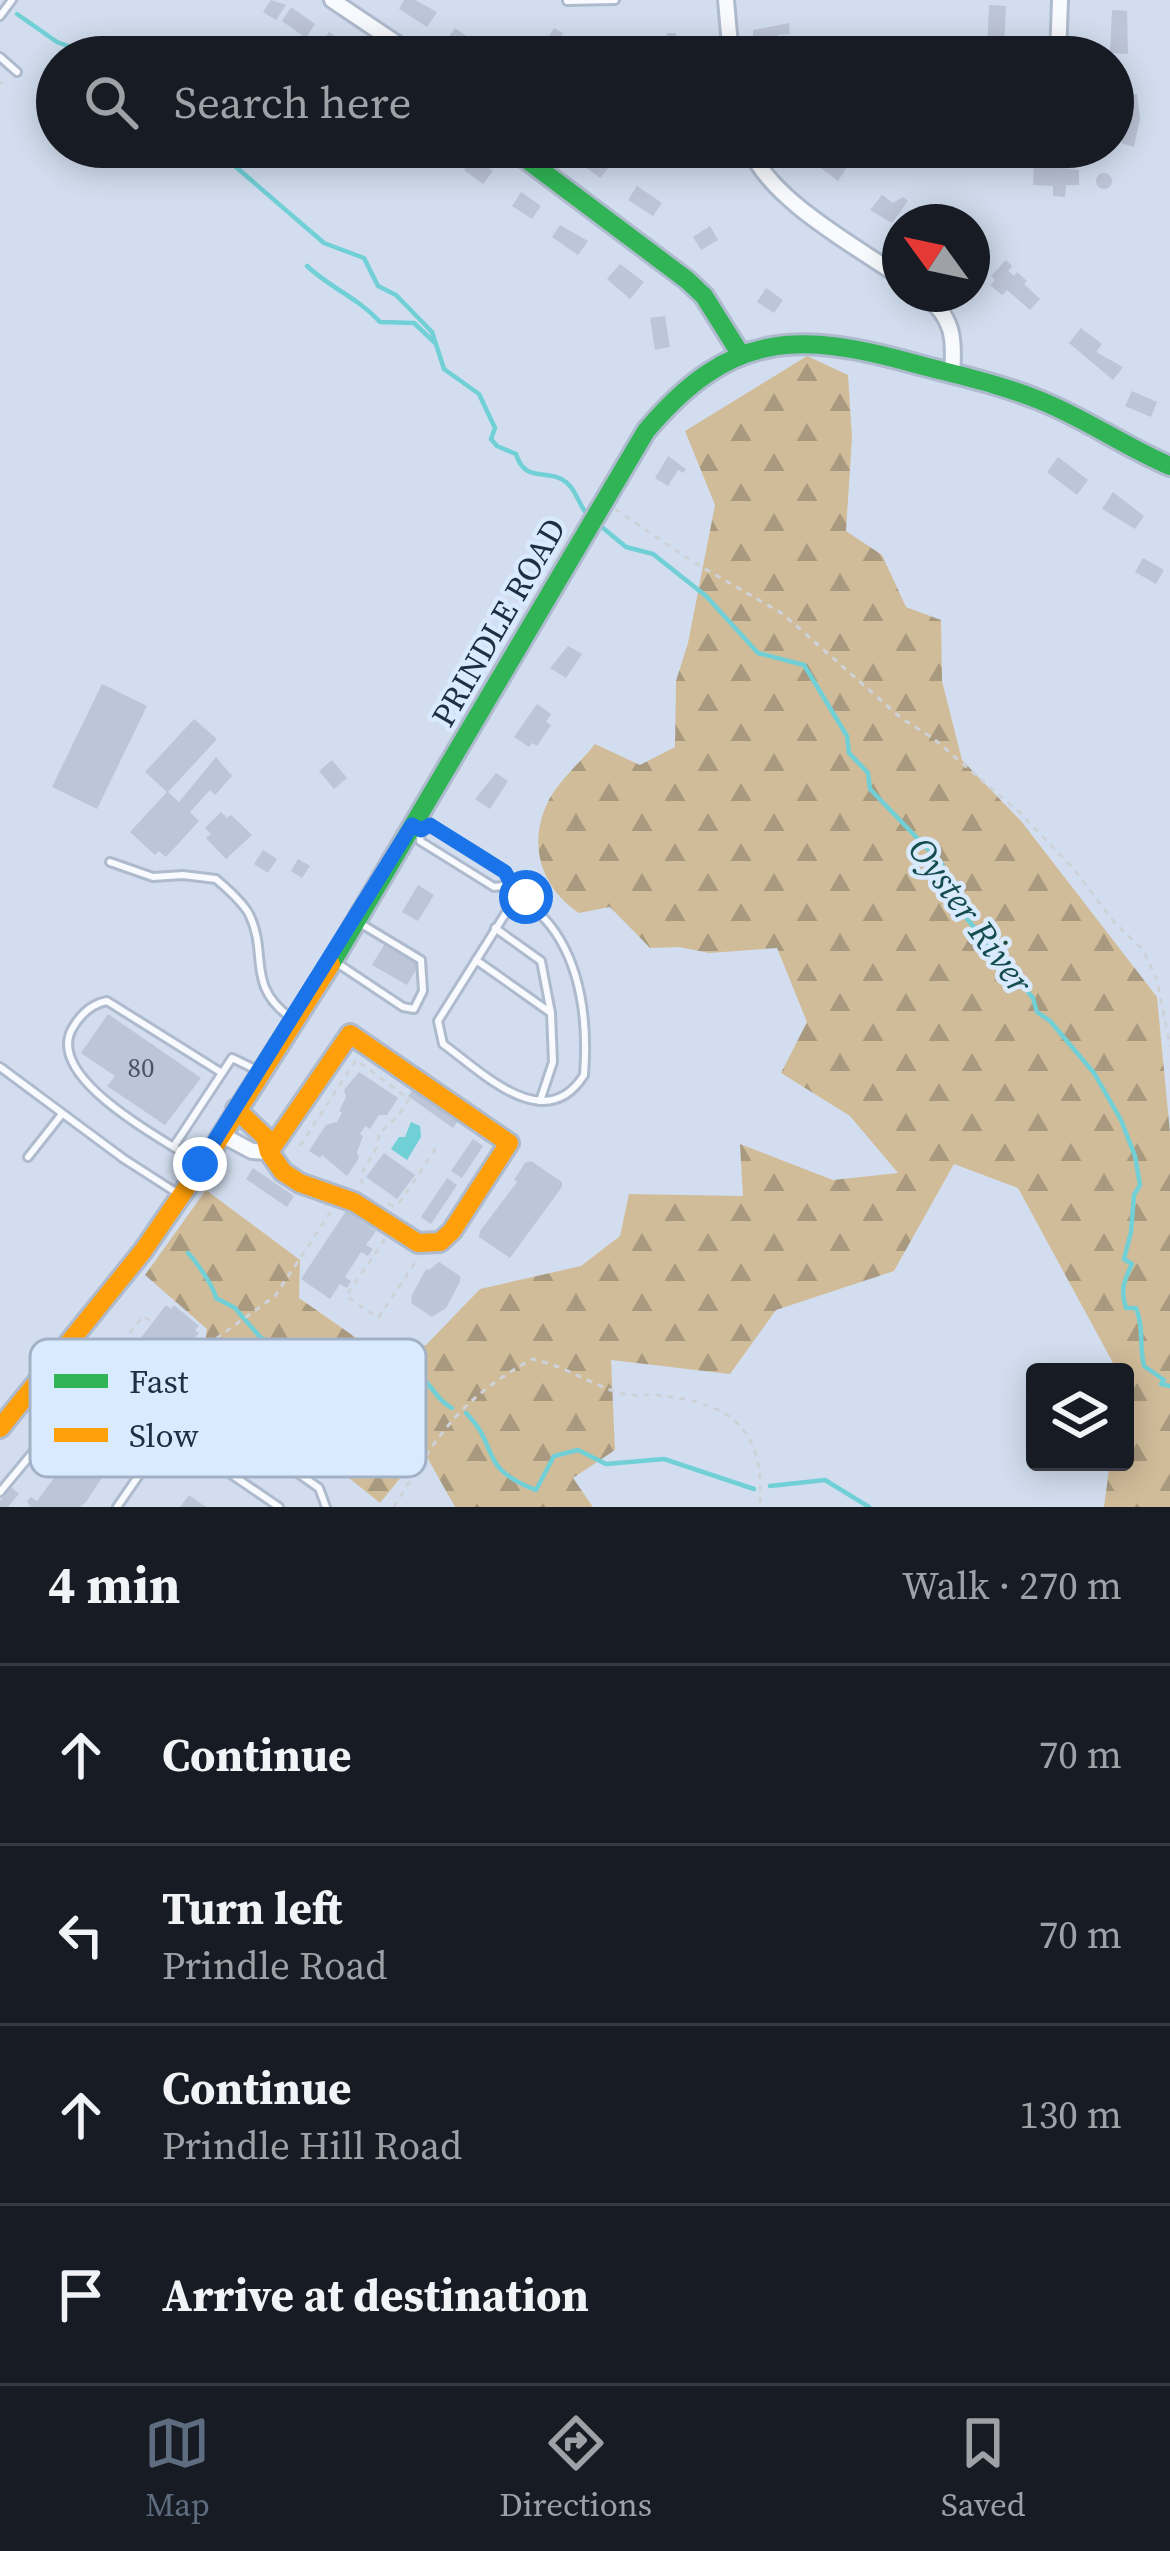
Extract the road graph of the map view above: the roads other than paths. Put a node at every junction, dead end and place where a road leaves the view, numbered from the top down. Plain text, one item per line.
1 (12, 0) edge
2 (332, 0) edge
3 (615, 0) edge
4 (726, 0) edge
5 (1060, 0) edge
6 (567, 1) edge
7 (0, 16) edge
8 (386, 36) edge
9 (729, 36) edge
10 (1059, 36) edge
11 (0, 57) edge
12 (17, 72) dead end
13 (538, 168) edge
14 (761, 168) edge
15 (882, 265) edge
16 (942, 312) edge
17 (741, 356) junction
18 (952, 373) junction
19 (1170, 466) edge
20 (417, 828) junction
21 (110, 862) dead end
22 (512, 885) junction
23 (519, 892) junction
24 (354, 920) junction
25 (495, 928) junction
26 (334, 954) junction
27 (476, 960) junction
28 (551, 1013) junction
29 (294, 1020) junction
30 (0, 1067) edge
31 (260, 1072) junction
32 (222, 1073) junction
33 (540, 1101) junction
34 (236, 1109) junction
35 (62, 1114) junction
36 (220, 1135) junction
37 (174, 1146) junction
38 (269, 1153) junction
39 (28, 1157) dead end
40 (200, 1164) junction
41 (180, 1195) junction
42 (73, 1339) edge
43 (30, 1392) edge
44 (0, 1428) edge
45 (30, 1456) edge
46 (138, 1477) edge
47 (235, 1477) edge
48 (303, 1477) edge
49 (0, 1492) edge
50 (117, 1507) edge
51 (279, 1507) edge
52 (326, 1507) edge

1 - 7 lane
2 - 8 street
3 - 6 lane
4 - 9 street
5 - 10 street
11 - 12 lane
13 - 17 street
14 - 15 street
16 - 18 street
17 - 18 street, PRINDLE ROAD
17 - 20 street, PRINDLE ROAD
18 - 19 street, PRINDLE ROAD
20 - 22 lane
20 - 22 lane
20 - 24 street, PRINDLE ROAD
21 - 29 lane
22 - 23 lane
23 - 25 lane
23 - 33 lane
24 - 26 street, PRINDLE ROAD
24 - 26 lane
25 - 27 lane
25 - 28 lane
26 - 29 street, PRINDLE ROAD
27 - 28 lane
27 - 33 lane
28 - 33 lane
29 - 31 street, PRINDLE ROAD
30 - 35 lane
31 - 32 lane
31 - 34 street, PRINDLE ROAD
32 - 37 lane
32 - 37 lane
34 - 36 street, PRINDLE ROAD
34 - 38 street
35 - 39 lane
35 - 41 lane
36 - 38 street
36 - 40 street, PRINDLE ROAD
37 - 40 lane
38 - 38 street
40 - 41 street, PRINDLE ROAD
41 - 42 street, PRINDLE ROAD
43 - 44 street, PRINDLE ROAD
45 - 49 lane
46 - 50 lane
47 - 51 lane
48 - 52 lane

